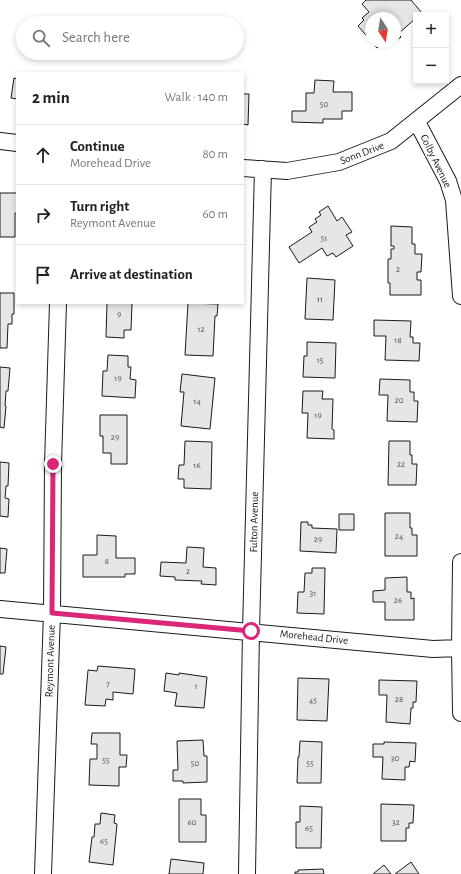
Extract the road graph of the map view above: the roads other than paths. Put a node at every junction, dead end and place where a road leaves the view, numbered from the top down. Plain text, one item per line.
1 (461, 85) edge
2 (417, 122) junction
3 (0, 141) edge
4 (16, 143) edge
5 (244, 168) edge
6 (263, 170) junction
7 (461, 296) edge
8 (58, 304) edge
9 (461, 562) edge
10 (0, 609) edge
11 (52, 613) junction
12 (251, 631) junction
13 (460, 648) junction
14 (461, 713) edge
15 (42, 874) edge
16 (247, 874) edge

1 - 2 street, Sonn Drive
2 - 6 street, Sonn Drive
2 - 7 street, Colby Avenue
3 - 4 street
5 - 6 street, Sonn Drive
6 - 12 street, Fulton Avenue
8 - 11 street, Reymont Avenue
9 - 13 street
10 - 11 street, Morehead Drive
11 - 12 street, Morehead Drive
11 - 15 street, Reymont Avenue
12 - 13 street, Morehead Drive
12 - 16 street, Fulton Avenue
13 - 14 street

